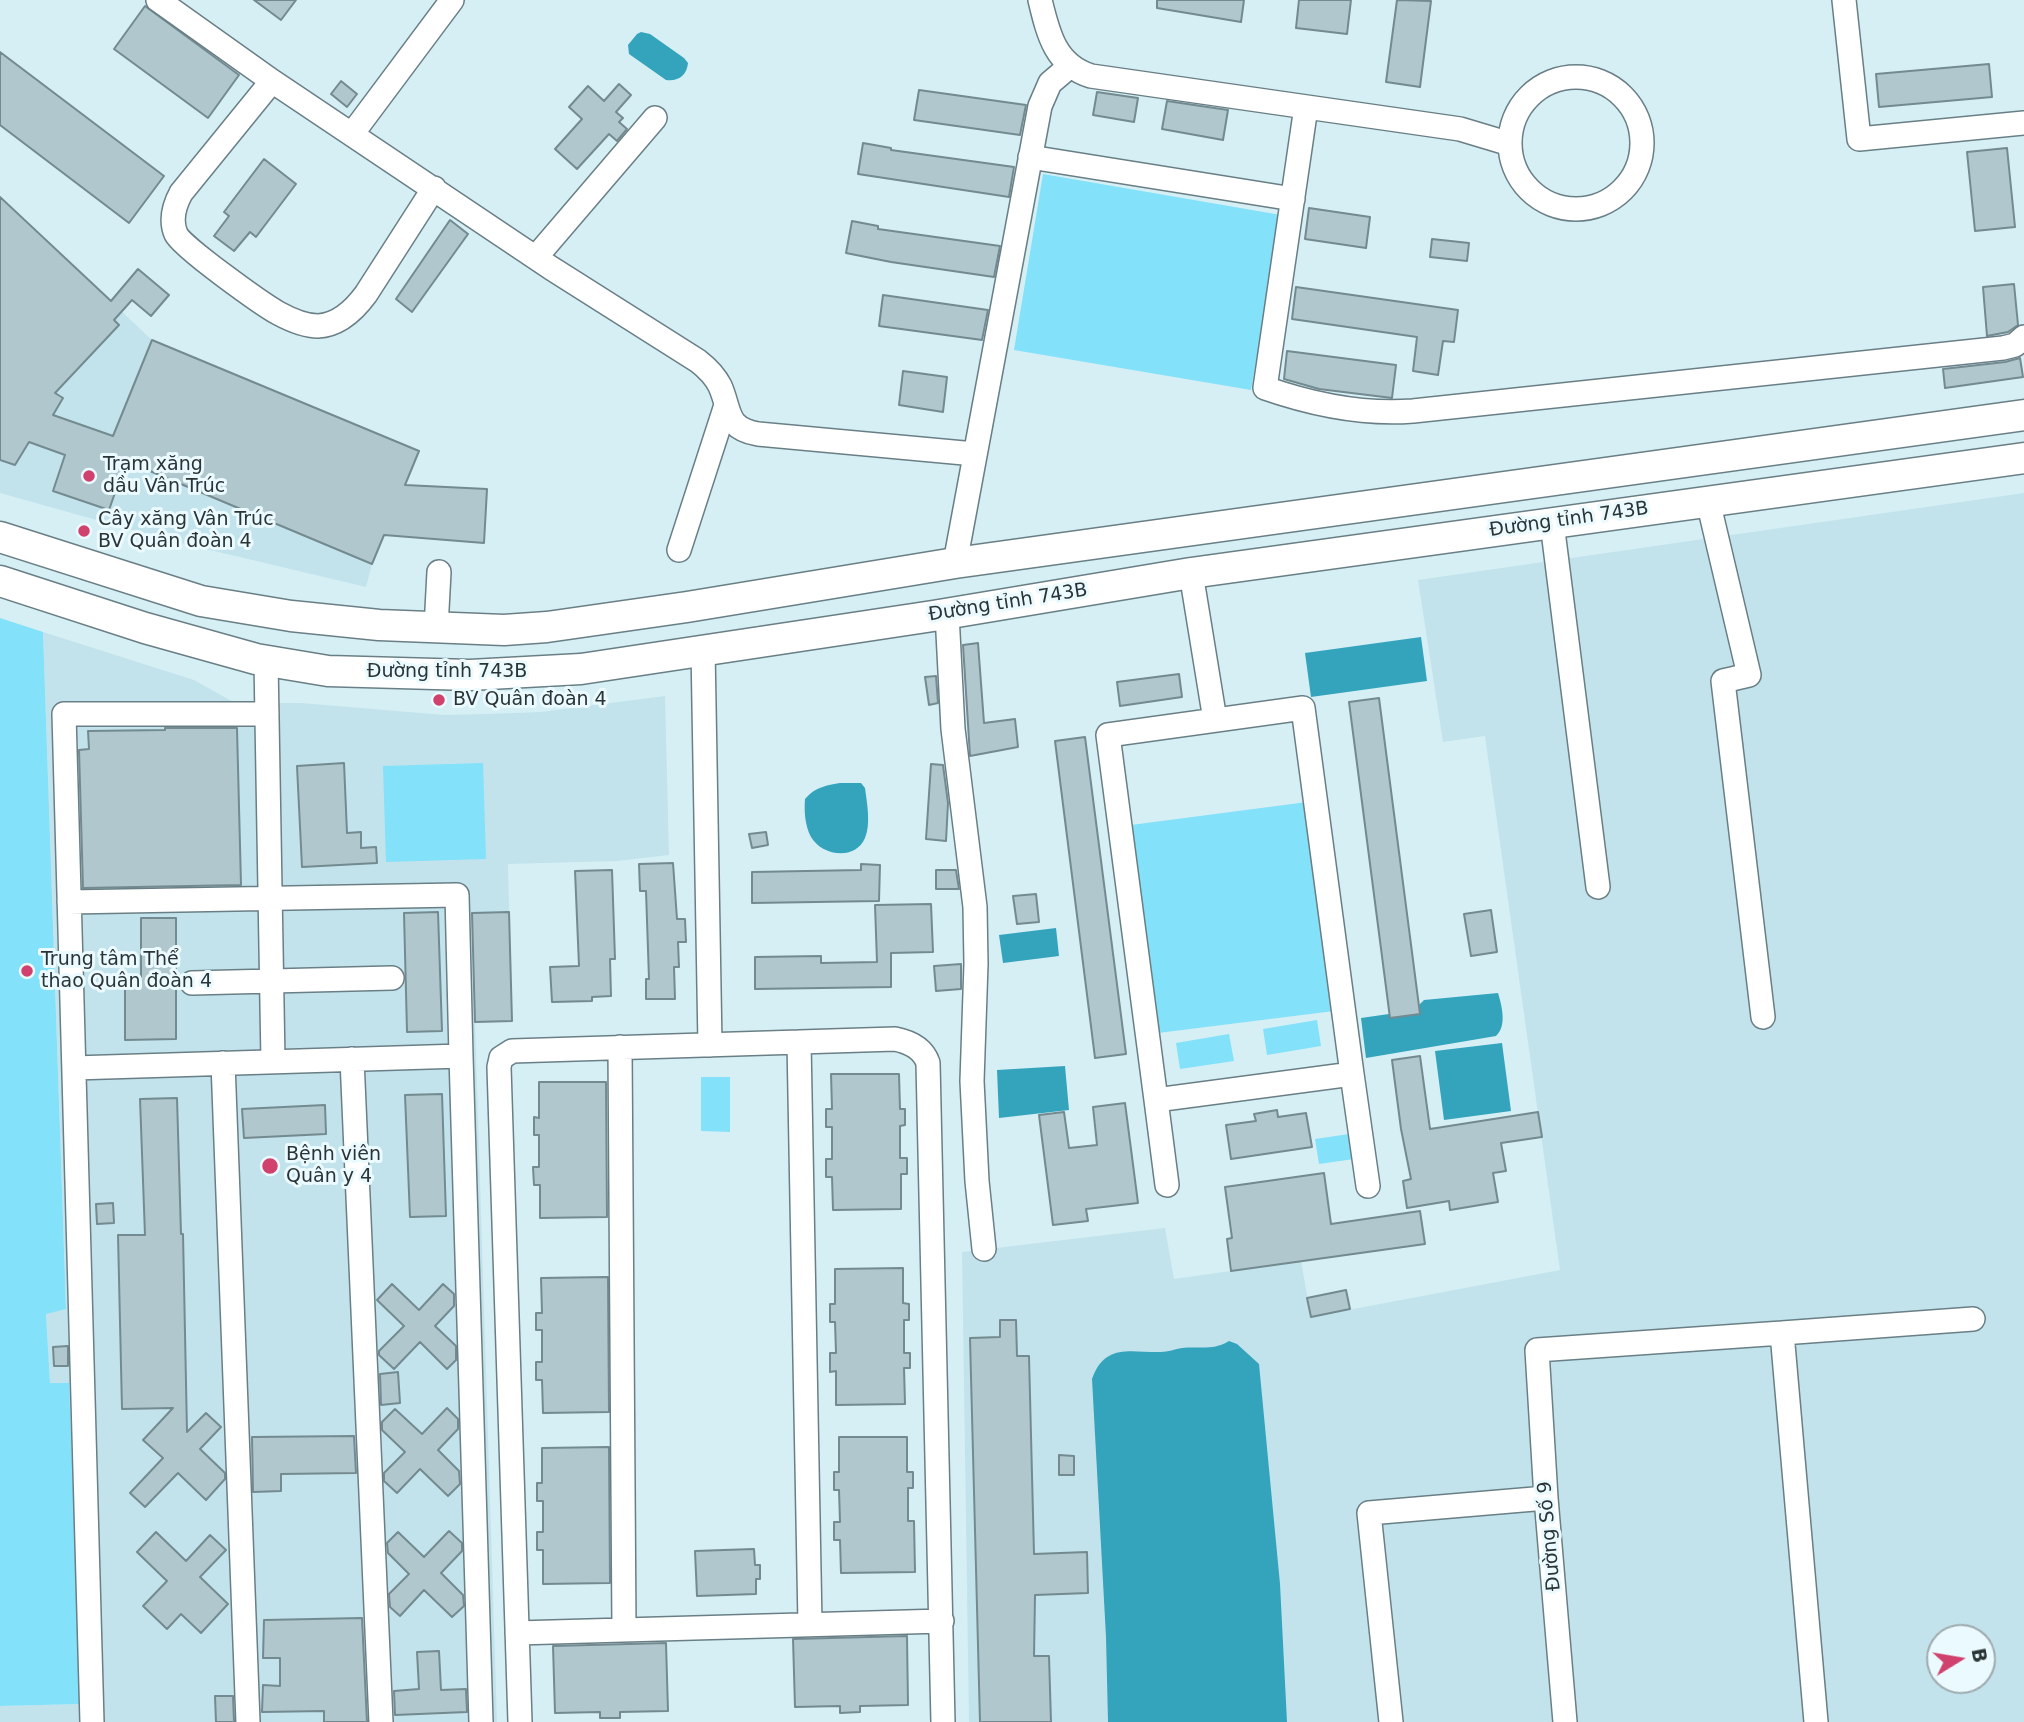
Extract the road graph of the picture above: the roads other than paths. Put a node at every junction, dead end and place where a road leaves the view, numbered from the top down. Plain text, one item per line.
1 (158, 0) edge
2 (452, 0) edge
3 (1041, 0) edge
4 (1844, 0) edge
5 (1070, 66) junction
6 (272, 81) junction
7 (1306, 107) junction
8 (655, 118) dead end
9 (2024, 123) edge
10 (352, 134) junction
11 (1510, 144) junction
12 (1030, 157) junction
13 (434, 188) junction
14 (1293, 199) junction
15 (536, 257) junction
16 (2024, 337) edge
17 (726, 405) junction
18 (2024, 415) edge
19 (975, 454) junction
20 (2024, 458) edge
21 (1708, 501) junction
22 (1552, 523) junction
23 (0, 537) edge
24 (679, 550) dead end
25 (955, 563) junction
26 (439, 572) dead end
27 (1184, 575) junction
28 (0, 581) edge
29 (947, 614) junction
30 (436, 628) junction
31 (704, 649) junction
32 (266, 661) junction
33 (267, 713) junction
34 (1208, 721) junction
35 (1598, 887) dead end
36 (270, 898) junction
37 (69, 902) junction
38 (392, 978) dead end
39 (271, 981) junction
40 (192, 983) dead end
41 (1763, 1017) dead end
42 (799, 1042) junction
43 (710, 1045) junction
44 (620, 1047) junction
45 (461, 1056) junction
46 (352, 1059) junction
47 (273, 1062) junction
48 (223, 1063) junction
49 (74, 1069) junction
50 (1352, 1074) junction
51 (1156, 1100) junction
52 (1167, 1185) dead end
53 (1368, 1186) dead end
54 (984, 1250) dead end
55 (1973, 1319) dead end
56 (1782, 1333) junction
57 (1546, 1498) junction
58 (942, 1621) junction
59 (810, 1625) junction
60 (624, 1630) junction
61 (517, 1633) junction
62 (92, 1722) edge
63 (248, 1722) edge
64 (381, 1722) edge
65 (481, 1722) edge
66 (520, 1722) edge
67 (943, 1722) edge
68 (1391, 1722) edge
69 (1565, 1722) edge
70 (1816, 1722) edge

1 - 6 lane
2 - 10 lane
3 - 5 lane
4 - 9 lane
5 - 7 lane
5 - 12 lane
6 - 10 lane
6 - 13 lane
7 - 11 lane
7 - 14 lane
8 - 15 lane
10 - 13 lane
11 - 11 lane
12 - 14 lane
12 - 19 lane
13 - 15 lane
14 - 16 lane
15 - 17 lane
17 - 19 lane
17 - 24 lane
18 - 25 main road
19 - 25 lane
20 - 21 main road, Đường tỉnh 743B
21 - 22 main road, Đường tỉnh 743B
21 - 41 lane
22 - 27 main road, Đường tỉnh 743B
22 - 35 lane
23 - 30 main road
25 - 29 main road
25 - 30 main road
26 - 30 lane
27 - 29 main road, Đường tỉnh 743B
27 - 34 lane
28 - 32 main road, Đường tỉnh 743B
29 - 31 main road, Đường tỉnh 743B
29 - 54 lane
31 - 32 main road, Đường tỉnh 743B
31 - 43 lane
32 - 33 lane
33 - 36 lane
33 - 37 lane
34 - 50 lane
34 - 51 lane
36 - 37 lane
36 - 39 lane
36 - 45 lane
37 - 49 lane
38 - 39 lane
39 - 40 lane
39 - 47 lane
42 - 43 lane
42 - 58 lane
42 - 59 lane
43 - 44 lane
44 - 60 lane
44 - 61 lane
45 - 46 lane
45 - 65 lane
46 - 47 lane
46 - 64 lane
47 - 48 lane
48 - 49 lane
48 - 63 lane
49 - 62 lane
50 - 51 lane
50 - 53 lane
51 - 52 lane
55 - 56 lane
56 - 57 lane, Đường Số 9
56 - 70 lane
57 - 68 lane
57 - 69 lane, Đường Số 9
58 - 59 lane
58 - 67 lane
59 - 60 lane
60 - 61 lane
61 - 66 lane

